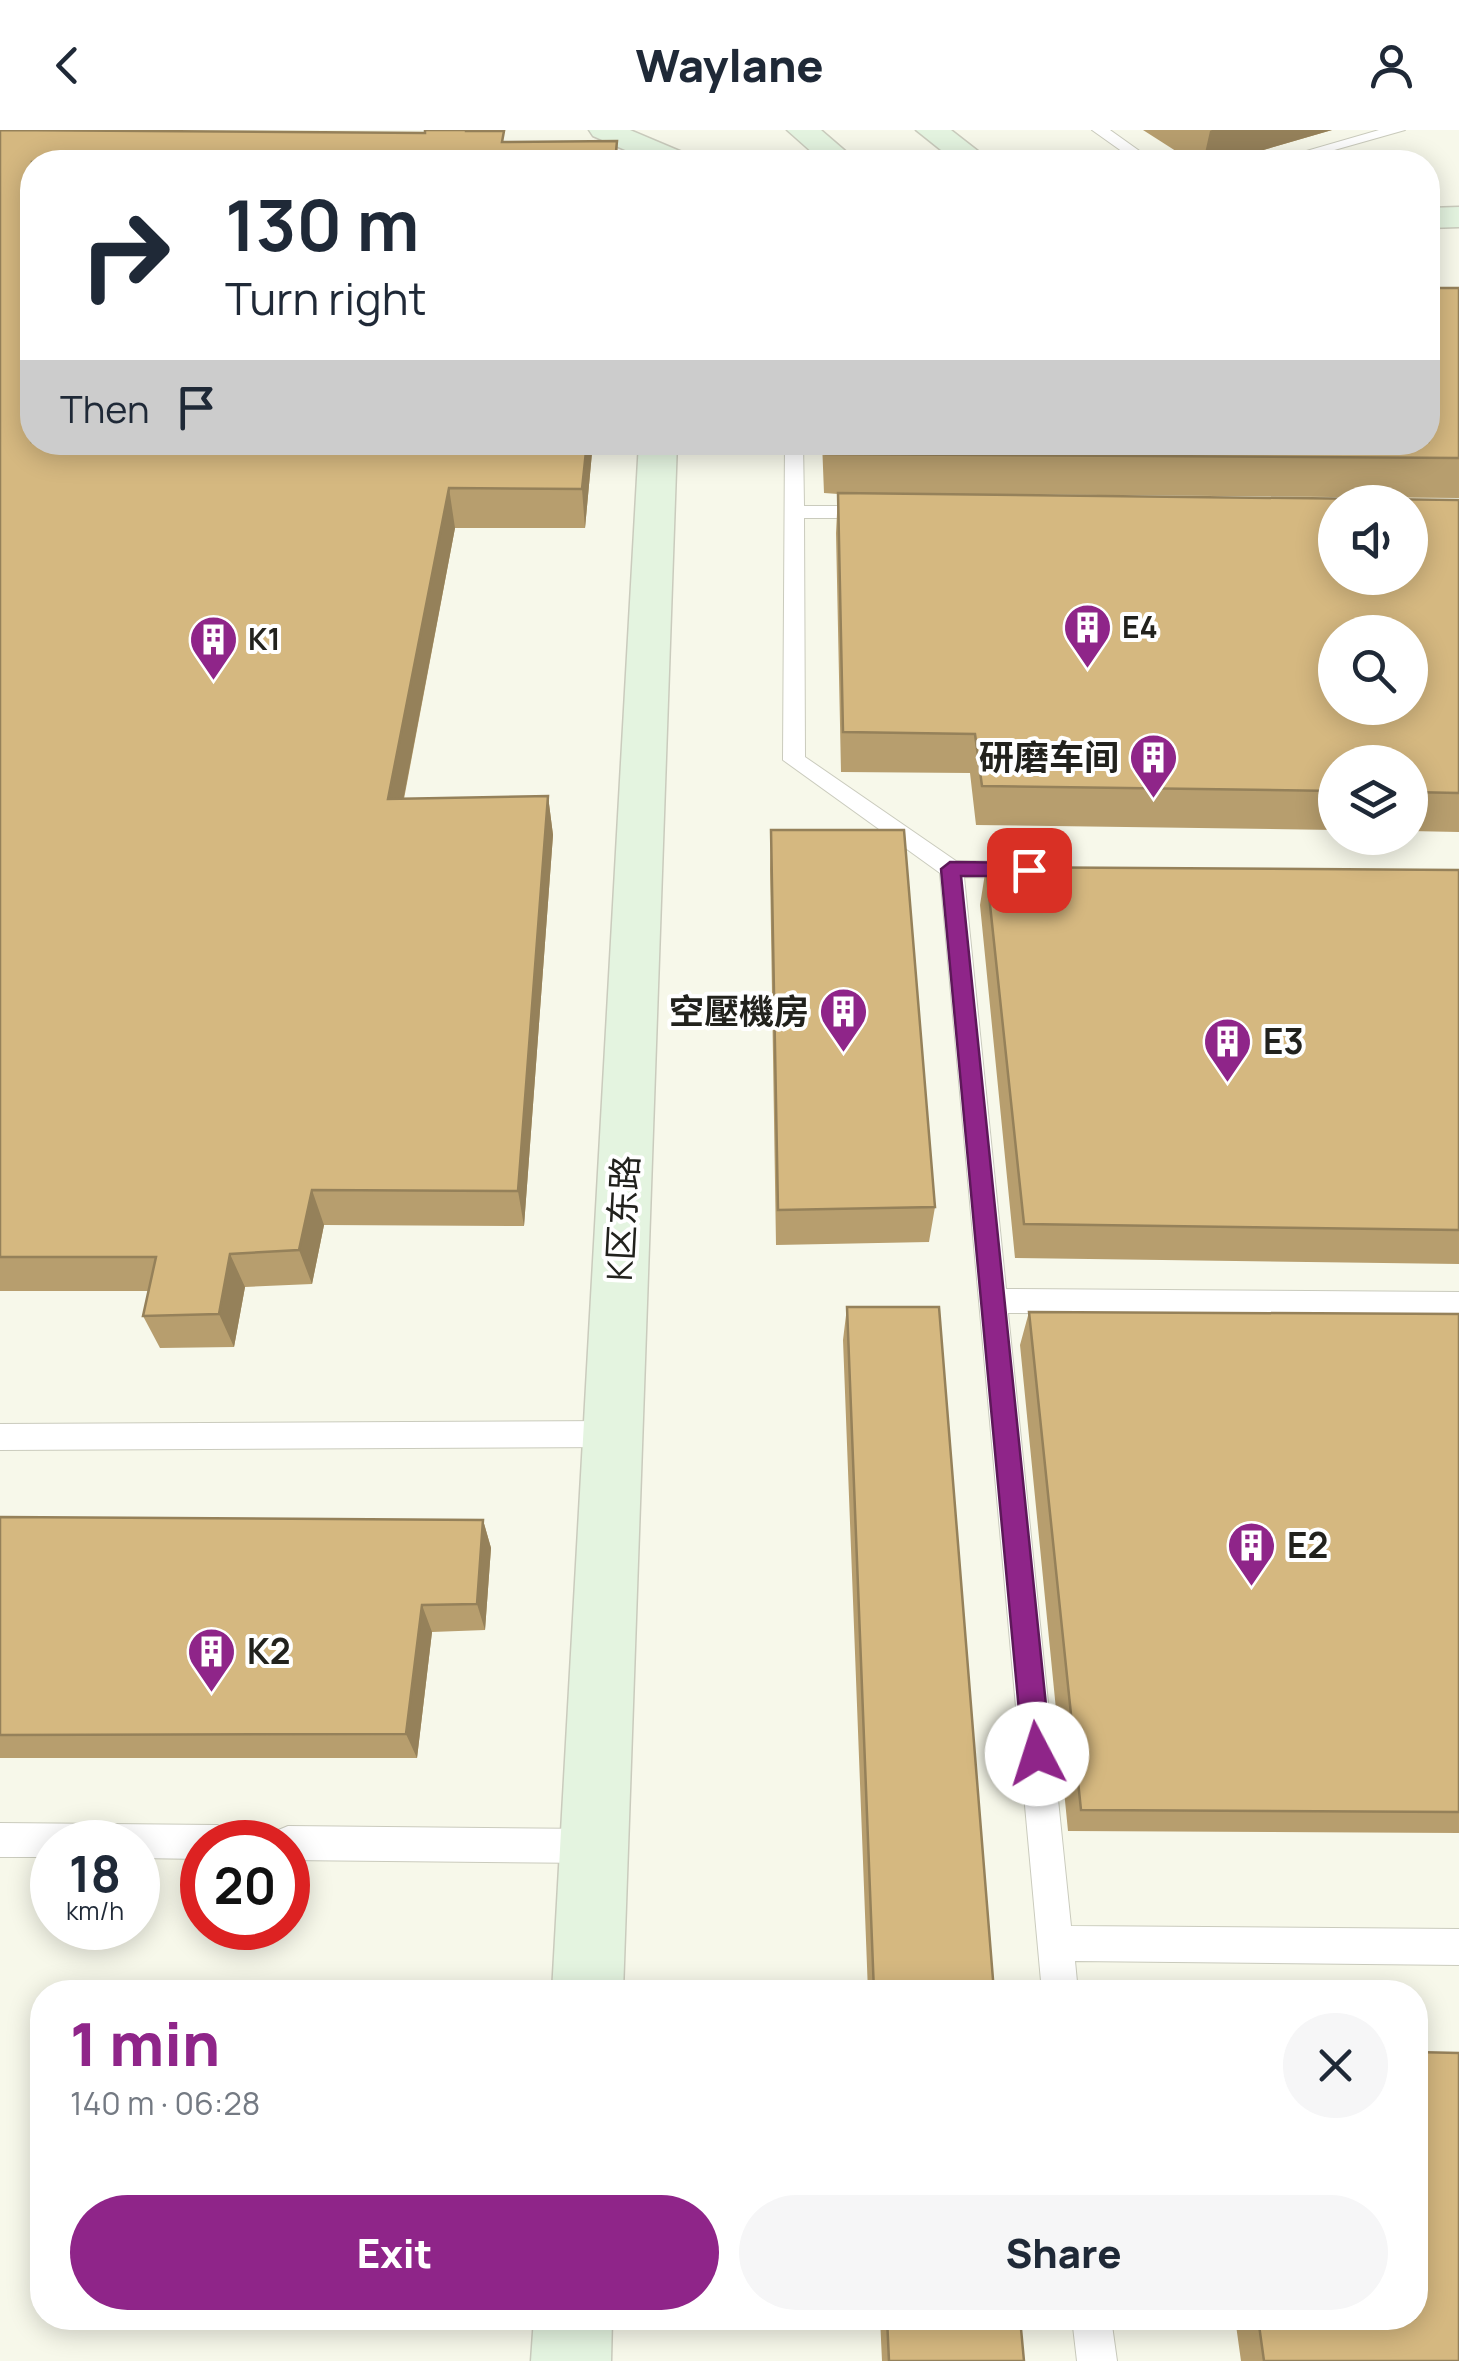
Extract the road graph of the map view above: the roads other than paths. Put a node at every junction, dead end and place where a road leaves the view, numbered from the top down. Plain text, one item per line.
1 (604, 130) edge
2 (802, 130) edge
3 (931, 130) edge
4 (1100, 130) edge
5 (1396, 130) edge
6 (647, 150) edge
7 (827, 150) edge
8 (959, 150) edge
9 (1129, 150) edge
10 (1321, 150) edge
11 (657, 455) edge
12 (794, 455) edge
13 (794, 512) junction
14 (891, 512) edge
15 (950, 869) junction
16 (1048, 870) edge
17 (993, 1300) junction
18 (1459, 1304) edge
19 (613, 1434) junction
20 (0, 1437) edge
21 (0, 1840) edge
22 (180, 1842) edge
23 (310, 1843) edge
24 (594, 1846) junction
25 (1056, 1943) junction
26 (1459, 1947) edge
27 (588, 1980) edge
28 (1059, 1980) edge
29 (571, 2330) edge
30 (1093, 2330) edge
31 (570, 2361) edge
32 (1097, 2361) edge

1 - 6 street
2 - 7 street
3 - 8 street
4 - 9 lane
5 - 10 lane
11 - 19 street, K区东路
12 - 13 lane
13 - 14 lane
13 - 15 lane
15 - 16 lane
15 - 17 lane
17 - 18 lane
17 - 25 lane
19 - 20 lane
19 - 24 street, K区东路
21 - 22 lane
23 - 24 lane
24 - 27 street, K区东路
25 - 26 lane
25 - 28 lane
29 - 31 street
30 - 32 lane

